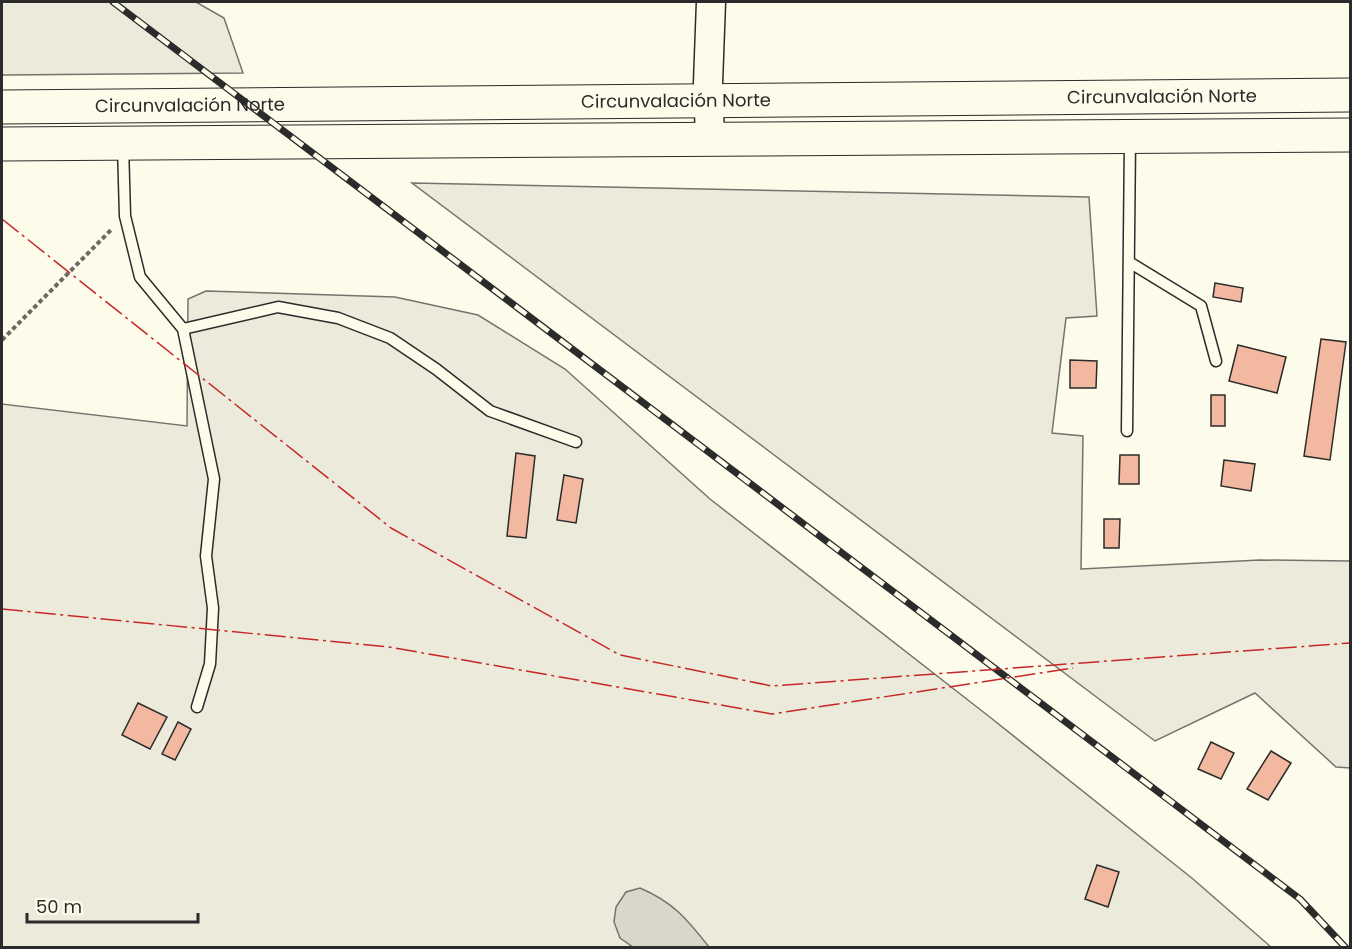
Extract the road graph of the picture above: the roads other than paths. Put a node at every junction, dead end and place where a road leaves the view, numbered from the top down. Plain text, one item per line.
1 (711, 2) edge
2 (1350, 95) edge
3 (709, 100) junction
4 (2, 107) edge
5 (1350, 135) edge
6 (1130, 137) junction
7 (710, 140) junction
8 (123, 143) junction
9 (2, 144) edge
10 (1129, 262) junction
11 (183, 329) junction
12 (1216, 361) dead end
13 (1127, 431) dead end
14 (576, 442) dead end
15 (197, 707) dead end

1 - 3 street
2 - 3 highway, Circunvalación Norte
3 - 4 highway, Circunvalación Norte
3 - 7 street
5 - 6 highway, Circunvalación Norte
6 - 7 highway, Circunvalación Norte
6 - 10 lane
7 - 8 highway, Circunvalación Norte
8 - 9 highway, Circunvalación Norte
8 - 11 lane
10 - 12 lane
10 - 13 lane
11 - 14 lane
11 - 15 lane

